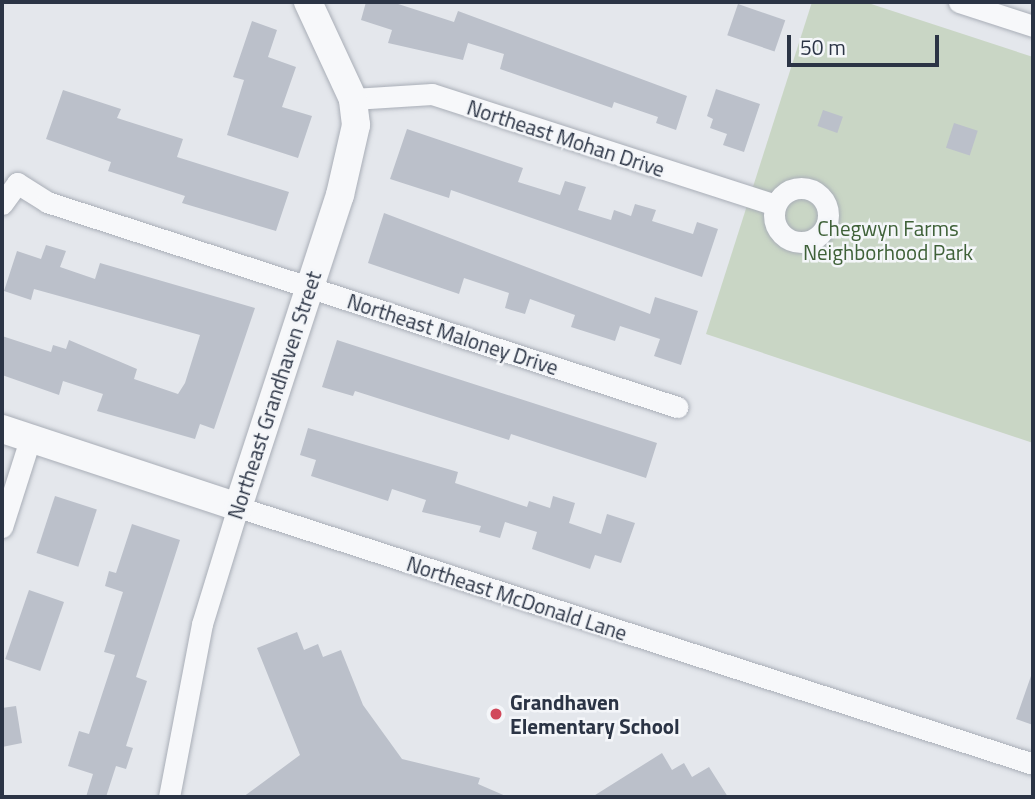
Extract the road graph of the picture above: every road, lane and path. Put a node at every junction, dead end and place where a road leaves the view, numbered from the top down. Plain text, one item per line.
1 (308, 2) edge
2 (959, 2) edge
3 (1033, 26) edge
4 (353, 99) junction
5 (2, 204) edge
6 (776, 205) dead end
7 (309, 287) junction
8 (677, 407) dead end
9 (2, 429) edge
10 (30, 439) junction
11 (238, 507) junction
12 (2, 527) edge
13 (1033, 764) edge
14 (169, 797) edge

1 - 4 street, Northeast Grandhaven Street
2 - 3 street
4 - 6 street, Northeast Mohan Drive
4 - 7 street, Northeast Grandhaven Street
5 - 7 street, Northeast Maloney Drive
7 - 8 street, Northeast Maloney Drive
7 - 11 street, Northeast Grandhaven Street
9 - 10 street, Northeast McDonald Lane
10 - 11 street, Northeast McDonald Lane
10 - 12 street
11 - 13 street, Northeast McDonald Lane
11 - 14 street, Northeast Grandhaven Street

